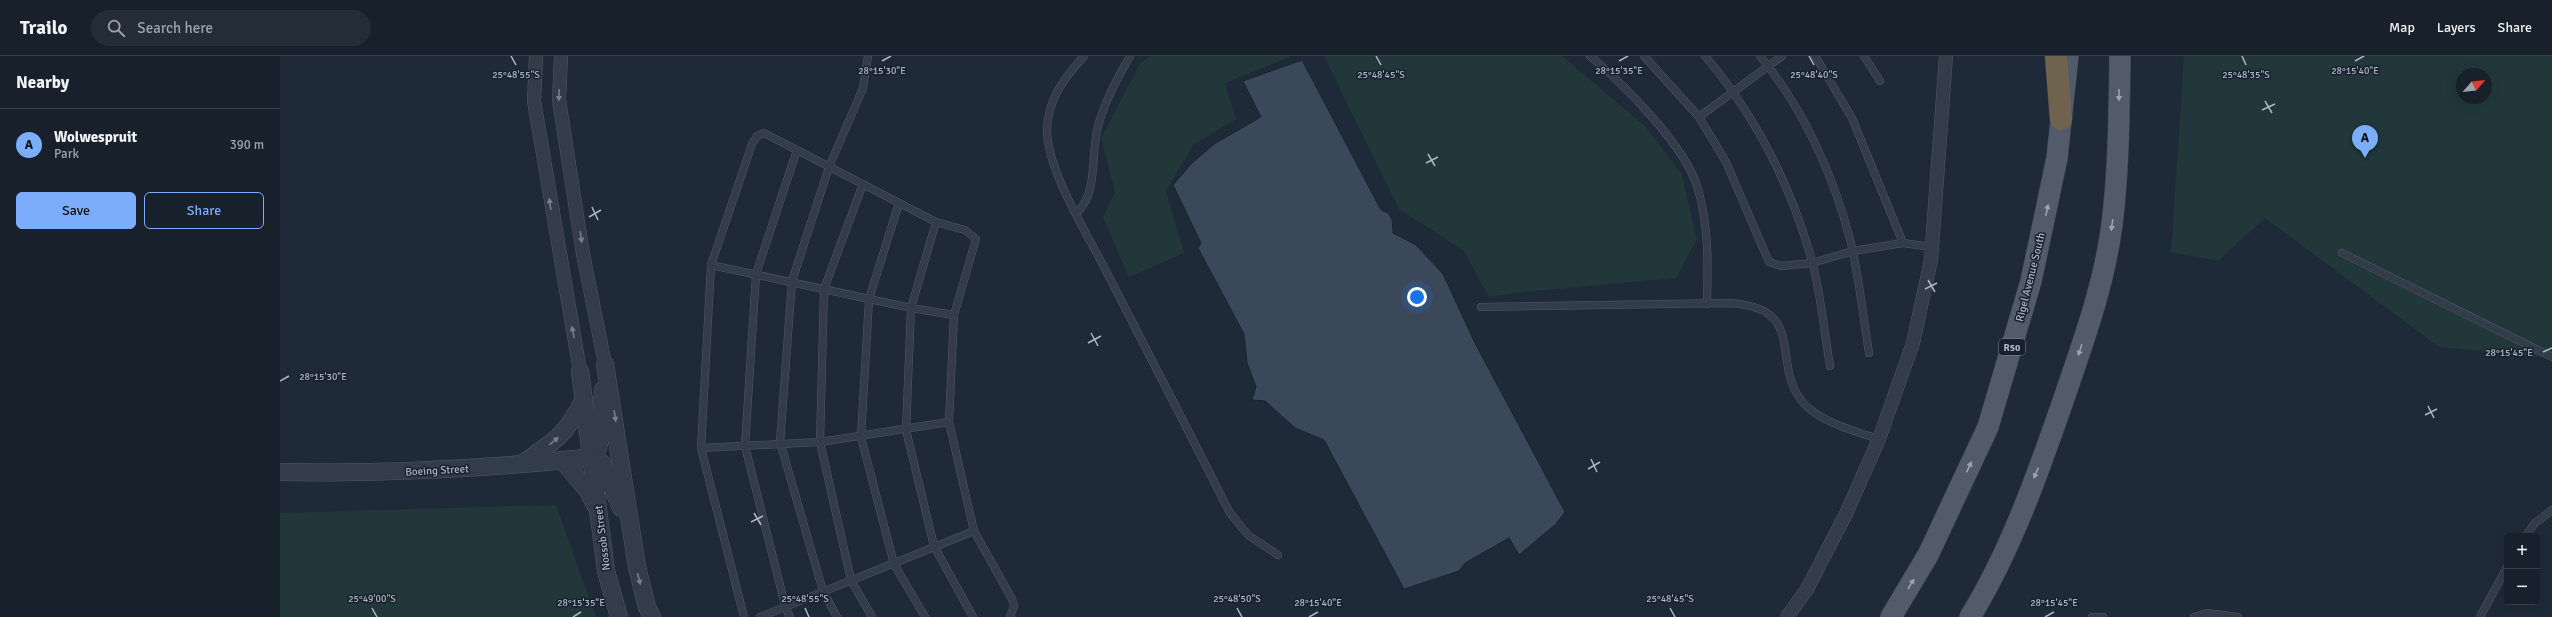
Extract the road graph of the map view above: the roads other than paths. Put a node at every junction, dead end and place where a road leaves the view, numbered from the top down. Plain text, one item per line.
1 (536, 56) edge
2 (561, 56) edge
3 (868, 56) edge
4 (1084, 56) edge
5 (1130, 56) edge
6 (1590, 56) edge
7 (1644, 56) edge
8 (1705, 56) edge
9 (1760, 56) edge
10 (1782, 56) edge
11 (1815, 56) edge
12 (1864, 56) edge
13 (1946, 56) edge
14 (2056, 56) edge
15 (2068, 56) edge
16 (2120, 56) edge
17 (1769, 67) junction
18 (1880, 81) dead end
19 (1733, 92) junction
20 (1699, 117) junction
21 (2061, 119) junction
22 (797, 150) junction
23 (829, 167) junction
24 (863, 184) junction
25 (899, 203) junction
26 (1077, 213) junction
27 (936, 222) junction
28 (1903, 243) junction
29 (1932, 247) junction
30 (1853, 252) junction
31 (2342, 253) dead end
32 (1812, 263) junction
33 (711, 265) junction
34 (756, 274) junction
35 (792, 281) junction
36 (824, 289) junction
37 (869, 299) junction
38 (1708, 304) junction
39 (1480, 307) dead end
40 (910, 308) junction
41 (954, 315) junction
42 (1869, 353) dead end
43 (2552, 357) edge
44 (605, 364) junction
45 (1830, 366) dead end
46 (580, 371) joint
47 (584, 399) junction
48 (950, 422) junction
49 (906, 430) junction
50 (862, 437) junction
51 (1879, 439) junction
52 (780, 442) junction
53 (820, 442) junction
54 (745, 446) junction
55 (701, 448) junction
56 (593, 457) junction
57 (562, 460) junction
58 (522, 463) junction
59 (280, 472) edge
60 (2552, 510) edge
61 (600, 514) junction
62 (974, 532) junction
63 (2528, 533) edge
64 (633, 540) junction
65 (934, 546) junction
66 (1278, 556) dead end
67 (894, 564) junction
68 (2506, 569) edge
69 (851, 580) junction
70 (823, 591) junction
71 (786, 609) junction
72 (620, 617) edge
73 (652, 617) edge
74 (744, 617) edge
75 (760, 617) edge
76 (790, 617) edge
77 (837, 617) edge
78 (872, 617) edge
79 (925, 617) edge
80 (973, 617) edge
81 (1010, 617) edge
82 (1787, 617) edge
83 (1891, 617) edge
84 (1970, 617) edge
85 (2092, 617) edge
86 (2103, 617) edge
87 (2194, 617) edge
88 (2238, 617) edge
89 (2480, 617) edge

46 -> 1 street
2 -> 44 street
3 - 23 lane
4 - 26 lane
5 - 26 lane
6 - 38 lane
7 - 20 lane
8 - 19 lane
9 - 17 lane
10 - 17 lane
11 - 28 lane
12 - 18 lane
13 - 29 street
14 - 21 highway
15 - 21 main road, Rigel Avenue South / R50
16 -> 84 main road
17 - 19 lane
17 - 30 lane
19 - 20 lane
19 - 32 lane
20 - 32 lane
83 -> 21 main road, Rigel Avenue South / R50
22 - 23 lane
22 - 33 lane
22 - 34 lane
23 - 24 lane
23 - 35 lane
24 - 25 lane
24 - 36 lane
25 - 27 lane
25 - 37 lane
26 - 66 lane
27 - 40 lane
27 - 41 lane
28 - 29 lane
28 - 30 lane
29 - 51 street
30 - 32 lane
30 - 42 lane
31 - 43 lane
32 - 45 lane
33 - 34 lane
33 - 55 lane
34 - 35 lane
34 - 54 lane
35 - 36 lane
35 - 52 lane
36 - 37 lane
36 - 53 lane
37 - 40 lane
37 - 50 lane
38 - 39 lane
38 - 51 lane
40 - 41 lane
40 - 49 lane
41 - 48 lane
44 - 56 street
44 -> 64 street
46 - 47 street, Nossob Street
47 - 56 street, Nossob Street
58 -> 47 street
48 - 49 lane
48 - 62 lane
49 - 50 lane
49 - 65 lane
50 - 53 lane
50 - 67 lane
51 - 82 street
52 - 53 lane
52 - 54 lane
52 - 70 lane
53 - 69 lane
54 - 55 lane
54 - 71 lane
55 - 74 lane
56 - 57 street, Boeing Street
56 - 61 street, Nossob Street
56 - 64 street
57 - 58 street, Boeing Street
57 - 61 street
58 - 59 street, Boeing Street
60 - 63 lane
61 - 72 street, Nossob Street
62 - 65 lane
62 - 81 lane
64 -> 73 street
65 - 67 lane
65 - 80 lane
67 - 69 lane
67 - 79 lane
68 - 89 lane
69 - 70 lane
69 - 78 lane
70 - 71 lane
70 - 77 lane
71 - 75 lane
71 - 76 lane
85 - 86 lane
87 - 88 lane

